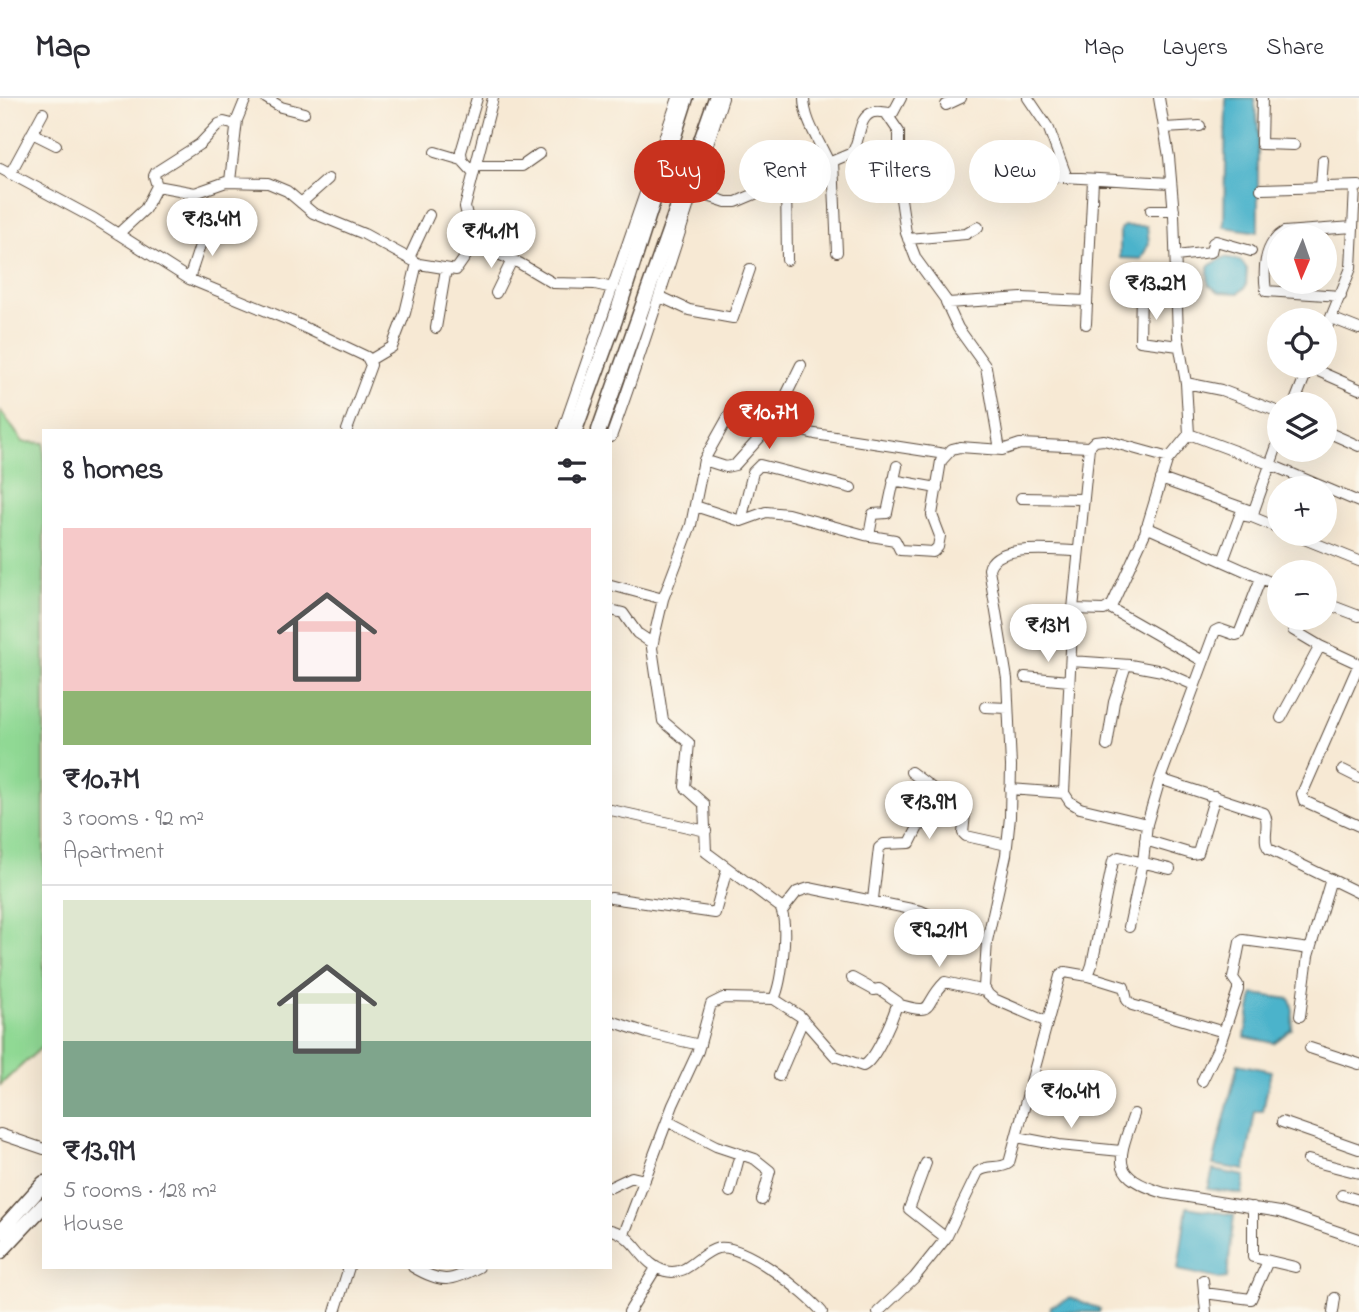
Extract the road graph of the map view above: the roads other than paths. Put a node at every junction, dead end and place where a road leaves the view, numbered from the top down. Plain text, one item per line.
1 (246, 98) edge
2 (266, 98) edge
3 (477, 98) edge
4 (493, 98) edge
5 (678, 98) edge
6 (686, 98) edge
7 (716, 98) edge
8 (723, 98) edge
9 (804, 98) edge
10 (901, 98) edge
11 (961, 98) edge
12 (1028, 98) edge
13 (1159, 98) edge
14 (1262, 98) edge
15 (946, 105) dead end
16 (43, 113) dead end
17 (304, 113) dead end
18 (886, 113) junction
19 (236, 125) junction
20 (1200, 126) dead end
21 (1164, 128) junction
22 (32, 133) junction
23 (709, 140) edge
24 (820, 140) edge
25 (56, 145) dead end
26 (1294, 145) dead end
27 (435, 152) dead end
28 (539, 154) dead end
29 (462, 160) junction
30 (1323, 160) dead end
31 (831, 162) joint
32 (0, 168) edge
33 (473, 169) junction
34 (10, 174) junction
35 (1060, 178) edge
36 (1067, 178) junction
37 (328, 179) dead end
38 (1093, 180) junction
39 (230, 181) junction
40 (1170, 183) junction
41 (157, 186) junction
42 (1321, 187) junction
43 (1357, 187) edge
44 (1261, 189) dead end
45 (301, 203) junction
46 (689, 203) edge
47 (786, 203) edge
48 (1152, 210) dead end
49 (1174, 210) junction
50 (429, 215) dead end
51 (206, 227) dead end
52 (978, 227) dead end
53 (1355, 233) edge
54 (118, 234) junction
55 (908, 239) junction
56 (475, 243) junction
57 (1251, 251) dead end
58 (837, 252) dead end
59 (1176, 256) junction
60 (413, 260) junction
61 (512, 260) junction
62 (787, 260) dead end
63 (750, 269) dead end
64 (446, 270) junction
65 (1354, 274) edge
66 (189, 279) junction
67 (614, 288) junction
68 (1141, 290) dead end
69 (496, 293) dead end
70 (1341, 296) junction
71 (661, 297) junction
72 (1087, 301) junction
73 (946, 302) junction
74 (1335, 308) edge
75 (1337, 320) edge
76 (1086, 324) dead end
77 (436, 328) dead end
78 (1359, 329) edge
79 (1179, 346) junction
80 (370, 360) junction
81 (801, 365) dead end
82 (1335, 378) edge
83 (1186, 383) junction
84 (1359, 389) edge
85 (736, 403) dead end
86 (1267, 407) edge
87 (772, 424) junction
88 (347, 429) edge
89 (563, 429) edge
90 (575, 429) edge
91 (599, 429) edge
92 (612, 434) edge
93 (1189, 435) junction
94 (1337, 436) edge
95 (1359, 446) edge
96 (1089, 447) junction
97 (1000, 450) junction
98 (945, 454) junction
99 (1168, 458) junction
100 (704, 460) junction
101 (1269, 464) junction
102 (897, 466) dead end
103 (1161, 479) junction
104 (893, 480) junction
105 (851, 488) dead end
106 (937, 488) junction
107 (1021, 498) dead end
108 (1083, 499) junction
109 (1359, 502) edge
110 (695, 506) junction
111 (1253, 514) junction
112 (741, 521) junction
113 (1267, 522) edge
114 (1146, 527) junction
115 (869, 536) junction
116 (1322, 546) edge
117 (1078, 551) junction
118 (1223, 561) junction
119 (1359, 561) edge
120 (1261, 578) junction
121 (1267, 581) edge
122 (612, 586) edge
123 (663, 599) junction
124 (1110, 608) junction
125 (1337, 608) edge
126 (1073, 609) junction
127 (612, 610) edge
128 (1359, 616) edge
129 (1293, 630) edge
130 (1041, 632) dead end
131 (1072, 633) junction
132 (652, 643) junction
133 (1320, 646) junction
134 (1071, 661) junction
135 (1203, 661) junction
136 (1359, 664) edge
137 (1126, 665) junction
138 (1025, 677) dead end
139 (1069, 681) junction
140 (1194, 685) junction
141 (985, 707) dead end
142 (1009, 708) junction
143 (1281, 718) dead end
144 (1107, 746) dead end
145 (1343, 770) dead end
146 (911, 772) dead end
147 (1359, 778) edge
148 (1160, 779) junction
149 (1010, 789) junction
150 (1064, 793) junction
151 (1215, 796) junction
152 (612, 810) edge
153 (941, 812) junction
154 (1147, 824) junction
155 (1359, 826) edge
156 (706, 831) junction
157 (1145, 840) junction
158 (1007, 845) junction
159 (1143, 862) junction
160 (727, 869) junction
161 (1170, 869) dead end
162 (1331, 879) junction
163 (1359, 893) edge
164 (612, 898) edge
165 (873, 900) junction
166 (782, 911) junction
167 (1129, 927) dead end
168 (987, 941) junction
169 (1310, 949) junction
170 (1088, 976) junction
171 (852, 978) dead end
172 (985, 991) junction
173 (775, 999) junction
174 (897, 1004) junction
175 (1300, 1016) dead end
176 (803, 1020) junction
177 (612, 1021) edge
178 (1047, 1022) junction
179 (1224, 1032) junction
180 (700, 1045) junction
181 (1310, 1048) dead end
182 (1359, 1064) edge
183 (779, 1076) dead end
184 (1202, 1081) dead end
185 (1134, 1114) dead end
186 (667, 1121) junction
187 (1282, 1122) dead end
188 (0, 1134) edge
189 (1017, 1137) junction
190 (42, 1148) edge
191 (1359, 1149) edge
192 (1121, 1151) junction
193 (740, 1154) junction
194 (1308, 1160) dead end
195 (926, 1163) dead end
196 (1359, 1173) edge
197 (645, 1180) junction
198 (42, 1185) edge
199 (612, 1187) edge
200 (730, 1192) dead end
201 (1342, 1195) dead end
202 (762, 1200) dead end
203 (1359, 1200) edge
204 (42, 1207) edge
205 (1253, 1207) junction
206 (612, 1230) edge
207 (0, 1232) edge
208 (624, 1234) junction
209 (946, 1238) junction
210 (1359, 1239) edge
211 (0, 1252) edge
212 (1268, 1261) junction
213 (1295, 1267) dead end
214 (656, 1268) junction
215 (348, 1269) edge
216 (416, 1269) edge
217 (475, 1269) edge
218 (1203, 1280) dead end
219 (1204, 1293) junction
220 (1335, 1298) dead end
221 (335, 1312) edge
222 (629, 1312) edge
223 (822, 1312) edge
224 (878, 1312) edge
225 (1206, 1312) edge
226 (1333, 1312) edge

1 - 19 street
2 - 17 street
3 - 29 street
4 - 33 street
5 - 67 street
6 - 90 highway
7 - 91 highway
8 - 23 street
9 - 24 street
10 - 18 street
11 - 15 street
12 - 36 street
13 - 21 street
14 - 26 street
16 - 22 street
18 - 31 street
18 - 55 street
19 - 39 street
19 - 41 street
20 - 21 street
21 - 40 street
22 - 25 street
22 - 34 street
27 - 29 street
28 - 33 street
29 - 33 street
30 - 42 street
31 - 58 street
32 - 34 street
33 - 56 street
34 - 54 street
35 - 36 street
36 - 38 street
37 - 45 street
38 - 40 street
38 - 72 street
39 - 41 street
39 - 45 street
40 - 49 street
41 - 54 street
42 - 43 street
42 - 44 street
43 - 53 street
45 - 60 street
46 - 71 street
47 - 62 street
48 - 49 street
49 - 59 street
50 - 60 street
51 - 66 street
52 - 55 street
53 - 65 street
53 - 70 street
54 - 66 street
55 - 73 street
56 - 61 street
56 - 64 street
57 - 59 street
59 - 79 street
60 - 64 street
60 - 80 street
61 - 67 street
61 - 69 street
63 - 71 street
64 - 77 street
65 - 70 street
66 - 80 street
67 - 89 street
68 - 79 street
70 - 74 street
71 - 92 street
72 - 73 street
72 - 76 street
73 - 97 street
75 - 78 street
79 - 83 street
80 - 88 street
81 - 87 street
82 - 84 street
83 - 86 street
83 - 93 street
85 - 100 street
87 - 98 street
87 - 100 street
93 - 99 street
93 - 101 street
94 - 95 street
96 - 97 street
96 - 99 street
96 - 108 street
97 - 98 street
98 - 106 street
99 - 103 street
100 - 110 street
101 - 109 street
101 - 111 street
102 - 104 street
103 - 111 street
103 - 114 street
104 - 106 street
104 - 115 street
105 - 112 street
106 - 115 street
107 - 108 street
108 - 117 street
110 - 112 street
110 - 123 street
111 - 113 street
111 - 118 street
112 - 115 street
114 - 118 street
114 - 124 street
116 - 119 street
117 - 126 street
117 - 142 street
118 - 120 street
120 - 121 street
120 - 135 street
122 - 123 street
123 - 132 street
124 - 126 street
124 - 135 street
125 - 128 street
126 - 131 street
127 - 132 street
129 - 133 street
130 - 131 street
131 - 134 street
132 - 156 street
133 - 136 street
133 - 143 street
134 - 137 street
134 - 139 street
135 - 140 street
136 - 155 street
137 - 140 street
137 - 144 street
138 - 139 street
139 - 150 street
140 - 148 street
141 - 142 street
142 - 149 street
145 - 147 street
146 - 153 street
148 - 151 street
148 - 154 street
149 - 150 street
149 - 158 street
150 - 154 street
151 - 157 street
151 - 162 street
152 - 156 street
153 - 158 street
153 - 165 street
154 - 157 street
156 - 160 street
157 - 159 street
158 - 168 street
159 - 161 street
159 - 167 street
159 - 170 street
160 - 164 street
160 - 166 street
162 - 163 street
162 - 169 street
165 - 166 street
165 - 168 street
166 - 173 street
168 - 172 street
169 - 175 street
169 - 179 street
170 - 178 street
170 - 179 street
171 - 174 street
172 - 174 street
172 - 178 street
173 - 176 street
173 - 180 street
174 - 176 street
176 - 183 street
177 - 180 street
178 - 189 street
179 - 184 street
180 - 186 street
181 - 182 street
185 - 192 street
186 - 193 street
186 - 197 street
187 - 191 street
188 - 190 street
189 - 192 street
189 - 209 street
192 - 205 street
193 - 200 street
193 - 202 street
194 - 196 street
195 - 209 street
197 - 199 street
197 - 208 street
198 - 207 highway
201 - 203 street
204 - 211 highway
205 - 210 street
205 - 212 street
206 - 208 street
208 - 214 street
209 - 224 street
212 - 213 street
212 - 219 street
214 - 222 street
214 - 223 street
215 - 221 street
216 - 217 street
218 - 219 street
219 - 225 street
220 - 226 street

